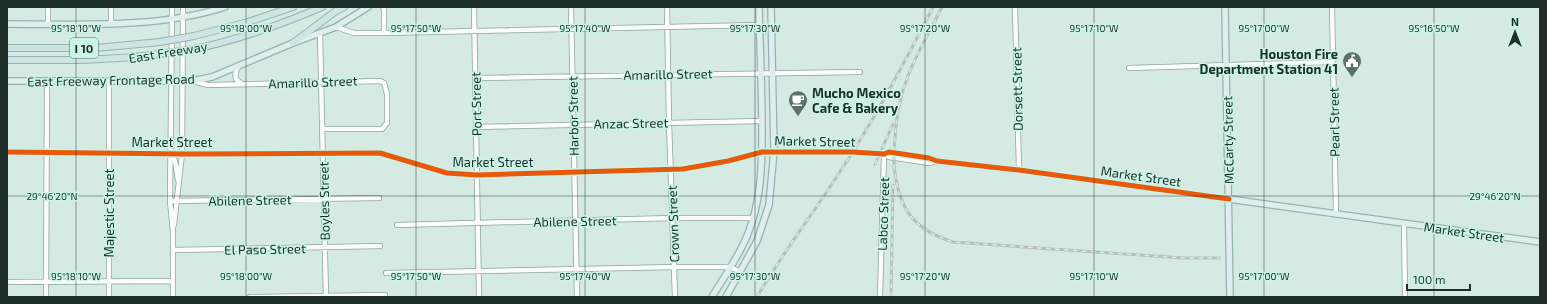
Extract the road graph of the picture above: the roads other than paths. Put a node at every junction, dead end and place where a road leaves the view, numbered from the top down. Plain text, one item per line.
1 (48, 7) edge
2 (111, 7) edge
3 (172, 7) edge
4 (183, 7) edge
5 (225, 7) edge
6 (293, 7) edge
7 (322, 7) edge
8 (344, 7) edge
9 (368, 7) edge
10 (383, 7) edge
11 (474, 7) edge
12 (572, 7) edge
13 (667, 7) edge
14 (759, 7) edge
15 (771, 7) edge
16 (1015, 7) edge
17 (1225, 7) edge
18 (1332, 7) edge
19 (183, 18) junction
20 (172, 19) junction
21 (7, 24) edge
22 (48, 24) junction
23 (111, 24) junction
24 (759, 25) junction
25 (336, 27) junction
26 (668, 27) junction
27 (572, 29) junction
28 (475, 30) junction
29 (320, 33) junction
30 (384, 33) junction
31 (293, 43) junction
32 (7, 48) edge
33 (7, 60) edge
34 (1332, 62) junction
35 (1226, 64) junction
36 (239, 66) junction
37 (1129, 68) dead end
38 (860, 72) dead end
39 (668, 74) junction
40 (761, 74) junction
41 (773, 74) junction
42 (573, 76) junction
43 (476, 78) junction
44 (7, 81) edge
45 (47, 81) junction
46 (109, 81) junction
47 (171, 81) junction
48 (182, 81) junction
49 (192, 81) junction
50 (322, 82) junction
51 (242, 84) junction
52 (762, 121) junction
53 (669, 122) junction
54 (573, 124) junction
55 (476, 127) junction
56 (323, 129) junction
57 (774, 151) junction
58 (7, 152) edge
59 (47, 152) junction
60 (323, 152) junction
61 (762, 152) junction
62 (109, 153) junction
63 (171, 154) junction
64 (182, 154) junction
65 (884, 154) junction
66 (671, 170) junction
67 (1019, 170) junction
68 (575, 172) junction
69 (477, 175) junction
70 (179, 187) junction
71 (379, 198) dead end
72 (1229, 199) junction
73 (324, 200) junction
74 (170, 201) junction
75 (177, 201) junction
76 (1336, 214) junction
77 (672, 218) junction
78 (753, 218) junction
79 (576, 221) junction
80 (478, 223) junction
81 (1404, 223) junction
82 (398, 225) dead end
83 (173, 232) junction
84 (1540, 242) edge
85 (380, 246) dead end
86 (325, 248) junction
87 (173, 250) junction
88 (675, 267) junction
89 (730, 267) junction
90 (577, 269) junction
91 (479, 271) junction
92 (741, 272) junction
93 (386, 273) dead end
94 (173, 281) junction
95 (7, 282) edge
96 (46, 282) junction
97 (109, 282) junction
98 (326, 296) edge
99 (385, 296) edge
100 (46, 297) edge
101 (109, 297) edge
102 (173, 297) edge
103 (250, 297) edge
104 (479, 297) edge
105 (577, 297) edge
106 (675, 297) edge
107 (712, 297) edge
108 (726, 297) edge
109 (880, 297) edge
110 (1230, 297) edge
111 (1405, 297) edge

1 - 22 street
2 - 23 street
3 - 20 street
4 - 19 street
5 - 19 main road
6 - 32 highway, East Freeway / I 10, bridge
7 - 33 highway, East Freeway / I 10, bridge
8 - 31 highway
9 - 25 main road, East Freeway Frontage Road
10 - 30 street
11 - 28 street, Port Street
12 - 27 street, Harbor Street
13 - 26 street, Crown Street
14 - 24 main road
15 - 41 main road
16 - 67 street, Dorsett Street
17 - 35 main road, McCarty Street
18 - 34 street, Pearl Street
19 - 20 main road
19 - 48 street
20 - 23 main road
20 - 47 street
21 - 22 main road
22 - 23 main road
24 - 26 street
24 - 40 main road
25 - 29 main road, East Freeway Frontage Road
25 - 30 street
26 - 27 street
26 - 39 street, Crown Street
27 - 28 street
27 - 42 street, Harbor Street
28 - 30 street
28 - 43 street, Port Street
29 - 31 main road, East Freeway Frontage Road
29 - 50 street, Boyles Street
31 - 36 main road, East Freeway Frontage Road
34 - 35 street
34 - 76 street, Pearl Street
35 - 37 street
35 - 72 main road, McCarty Street
36 - 49 main road, East Freeway Frontage Road
36 - 51 street
38 - 41 street, Amarillo Street
39 - 40 street, Amarillo Street
39 - 42 street, Amarillo Street
39 - 53 street, Crown Street
40 - 41 street, Amarillo Street
40 - 52 main road
41 - 57 main road
42 - 43 street, Amarillo Street
42 - 54 street, Harbor Street
43 - 55 street, Port Street
44 - 45 main road, East Freeway Frontage Road
45 - 46 main road, East Freeway Frontage Road
45 - 59 street
46 - 47 main road, East Freeway Frontage Road
46 - 62 street, Majestic Street
47 - 48 main road, East Freeway Frontage Road
47 - 63 street
48 - 49 main road, East Freeway Frontage Road
48 - 64 street
49 - 51 street, Amarillo Street
50 - 51 street, Amarillo Street
50 - 56 street, Boyles Street
50 - 56 street, Amarillo Street
52 - 53 street, Anzac Street
52 - 61 main road
53 - 54 street, Anzac Street
53 - 66 street, Crown Street
54 - 55 street, Anzac Street
54 - 68 street, Harbor Street
55 - 69 street, Port Street
56 - 60 street, Boyles Street
57 - 61 street, Market Street
57 - 65 street, Market Street
57 - 92 main road
58 - 59 street, Market Street
59 - 62 street, Market Street
59 - 96 street
60 - 64 street, Market Street
60 - 69 street, Market Street
60 - 73 street, Boyles Street
61 - 66 street, Market Street
61 - 78 main road
62 - 63 street, Market Street
62 - 97 street, Majestic Street
63 - 64 street, Market Street
63 - 70 street
63 - 74 street
64 - 70 street
65 - 67 street, Market Street
65 - 109 street, Labco Street
66 - 68 street, Market Street
66 - 77 street, Crown Street
67 - 72 street, Market Street
68 - 69 street, Market Street
68 - 79 street, Harbor Street
69 - 80 street, Port Street
70 - 75 street
71 - 73 street, Abilene Street
72 - 76 main road, Market Street
72 - 110 main road, McCarty Street
73 - 75 street, Abilene Street
73 - 86 street, Boyles Street
74 - 75 street, Abilene Street
74 - 83 street
75 - 83 street
76 - 81 main road, Market Street
77 - 78 street, Abilene Street
77 - 79 street, Abilene Street
77 - 88 street, Crown Street
78 - 89 main road
79 - 80 street, Abilene Street
79 - 90 street, Harbor Street
80 - 82 street, Abilene Street
80 - 91 street, Port Street
81 - 84 main road, Market Street
81 - 111 street
83 - 87 street
85 - 86 street, El Paso Street
86 - 87 street, El Paso Street
86 - 98 street, Boyles Street
87 - 94 street
88 - 89 street
88 - 90 street
88 - 106 street, Crown Street
89 - 92 street
89 - 107 main road
90 - 91 street
90 - 105 street, Harbor Street
91 - 93 street
91 - 104 street, Port Street
92 - 108 main road
94 - 97 street
94 - 102 street
95 - 96 street
96 - 97 street
96 - 100 street
97 - 101 street, Majestic Street
98 - 99 street
98 - 103 street

